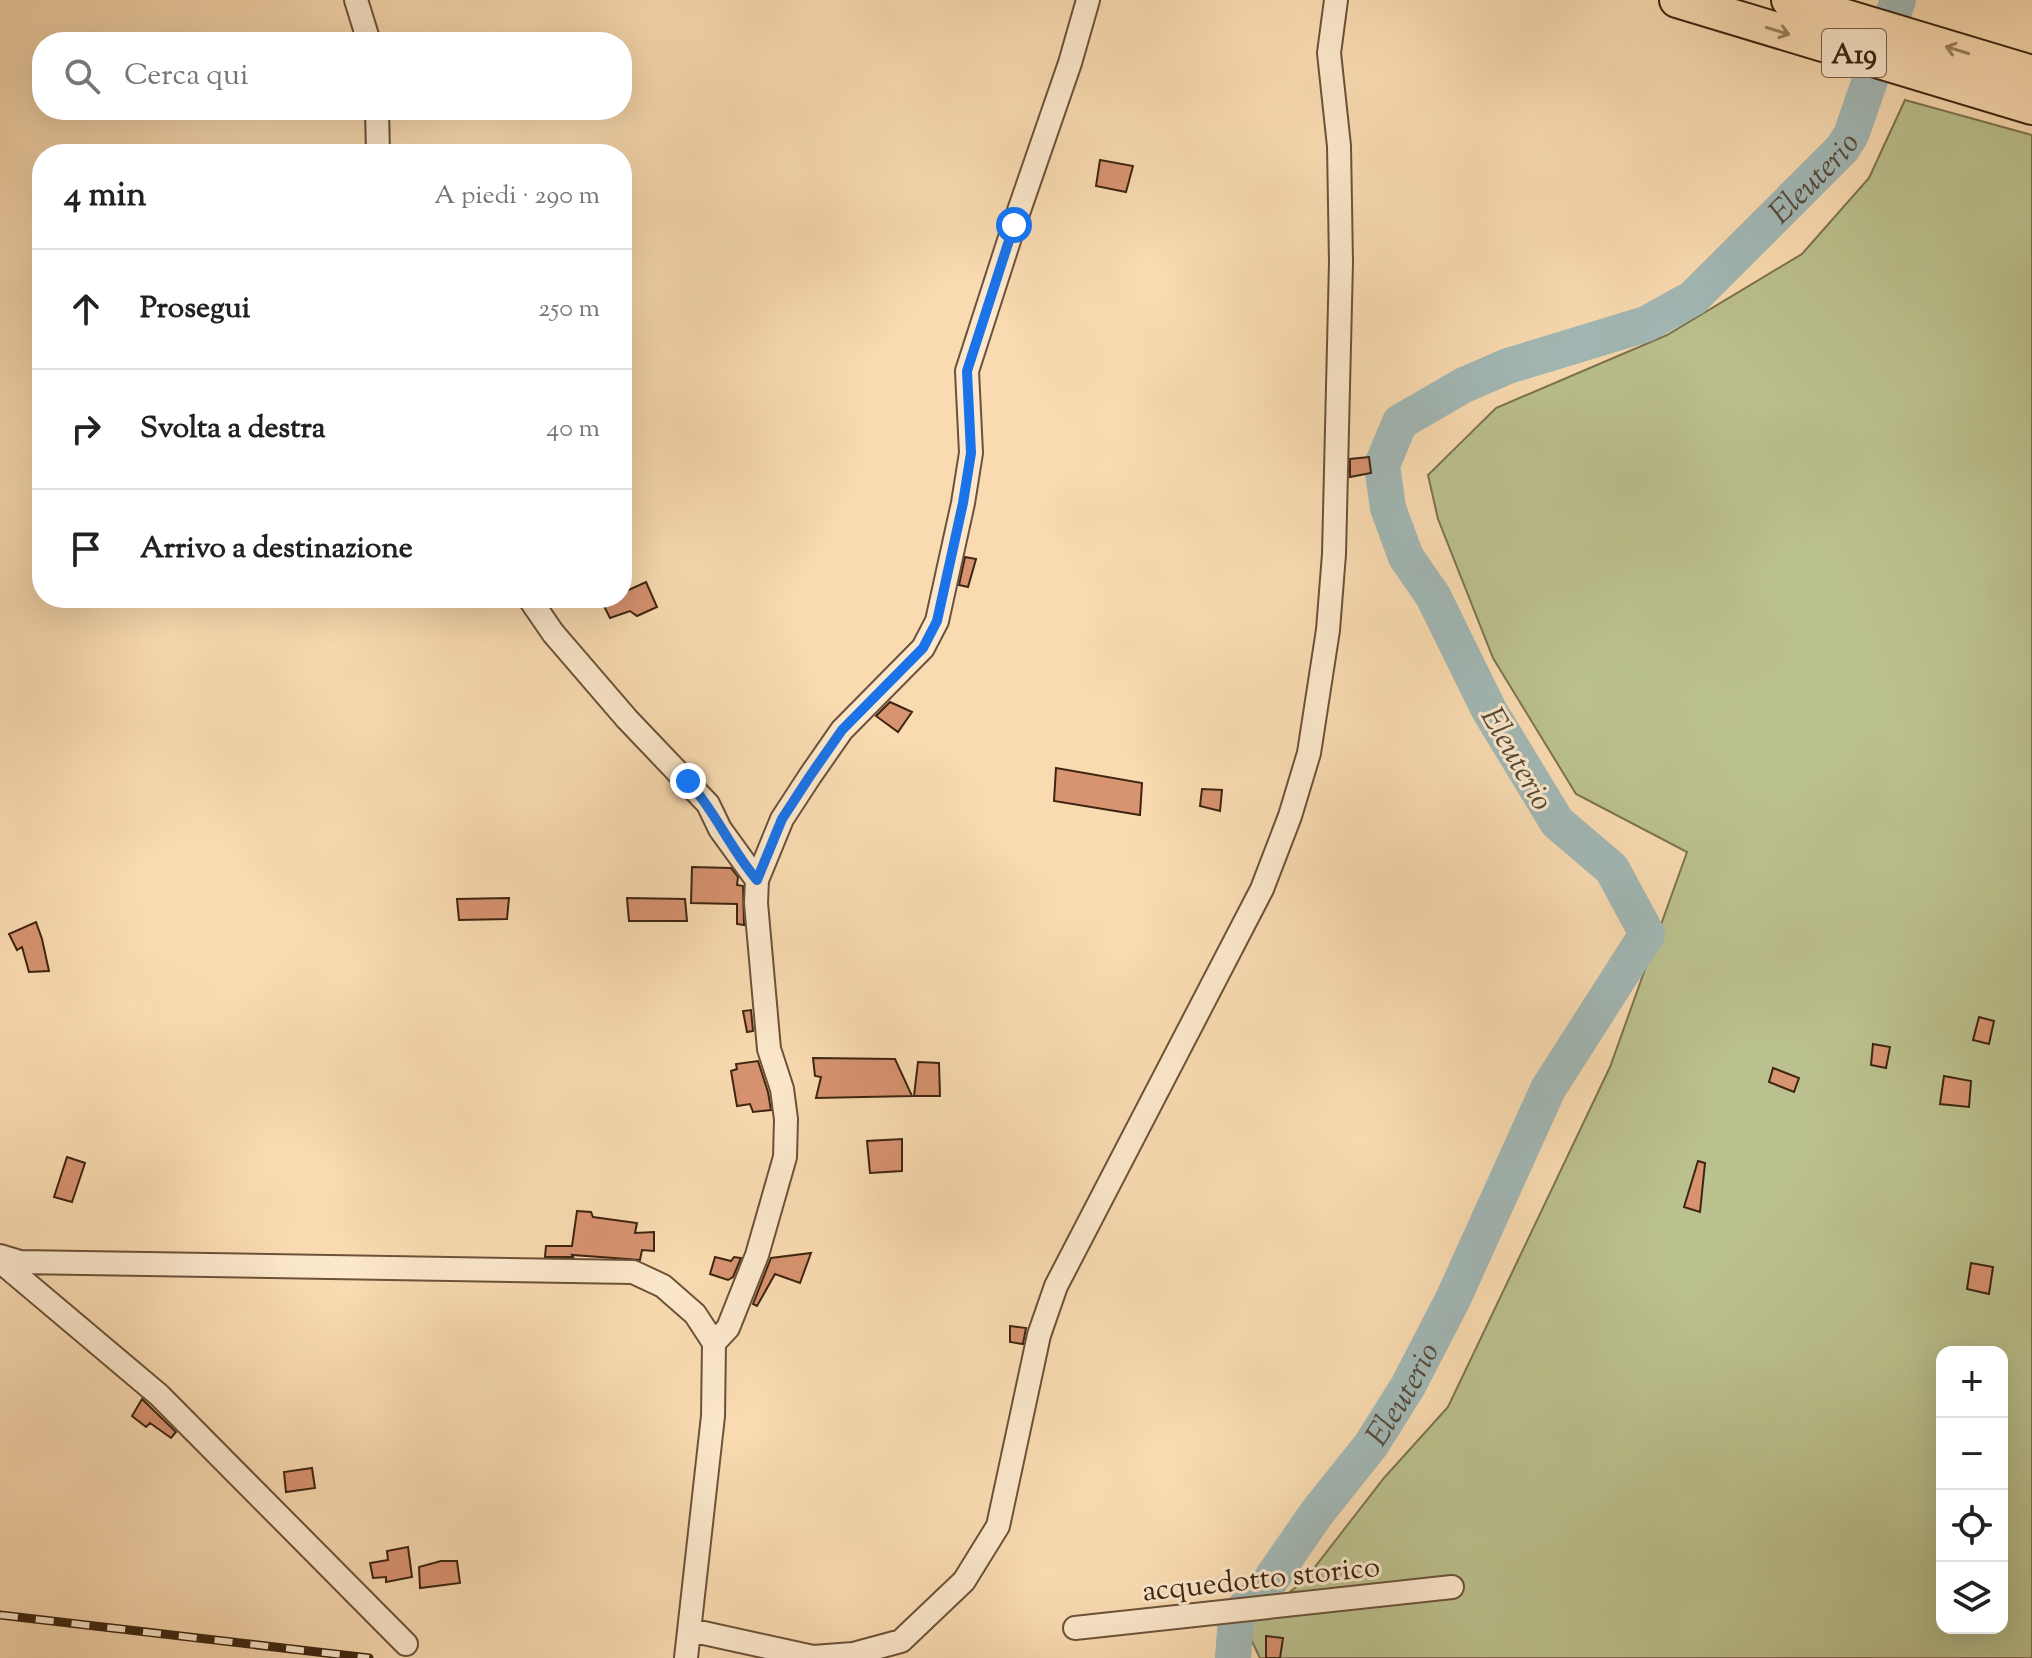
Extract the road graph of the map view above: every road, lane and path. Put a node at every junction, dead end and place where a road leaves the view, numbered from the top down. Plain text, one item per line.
1 (356, 0) edge
2 (1088, 0) edge
3 (1336, 0) edge
4 (1677, 0) edge
5 (1789, 0) edge
6 (366, 32) edge
7 (2032, 73) edge
8 (2032, 107) edge
9 (377, 120) edge
10 (378, 144) edge
11 (536, 608) edge
12 (757, 880) junction
13 (0, 1258) edge
14 (714, 1343) junction
15 (1452, 1587) dead end
16 (1075, 1628) dead end
17 (690, 1630) junction
18 (406, 1644) dead end
19 (686, 1658) edge

1 - 6 street
2 - 12 street
3 - 17 street
4 -> 8 highway, A19
7 -> 5 highway, A19
9 - 10 street
11 - 12 street
12 - 14 street
13 - 14 street
13 - 18 street
14 - 17 street
15 - 16 street, acquedotto storico
17 - 19 street

